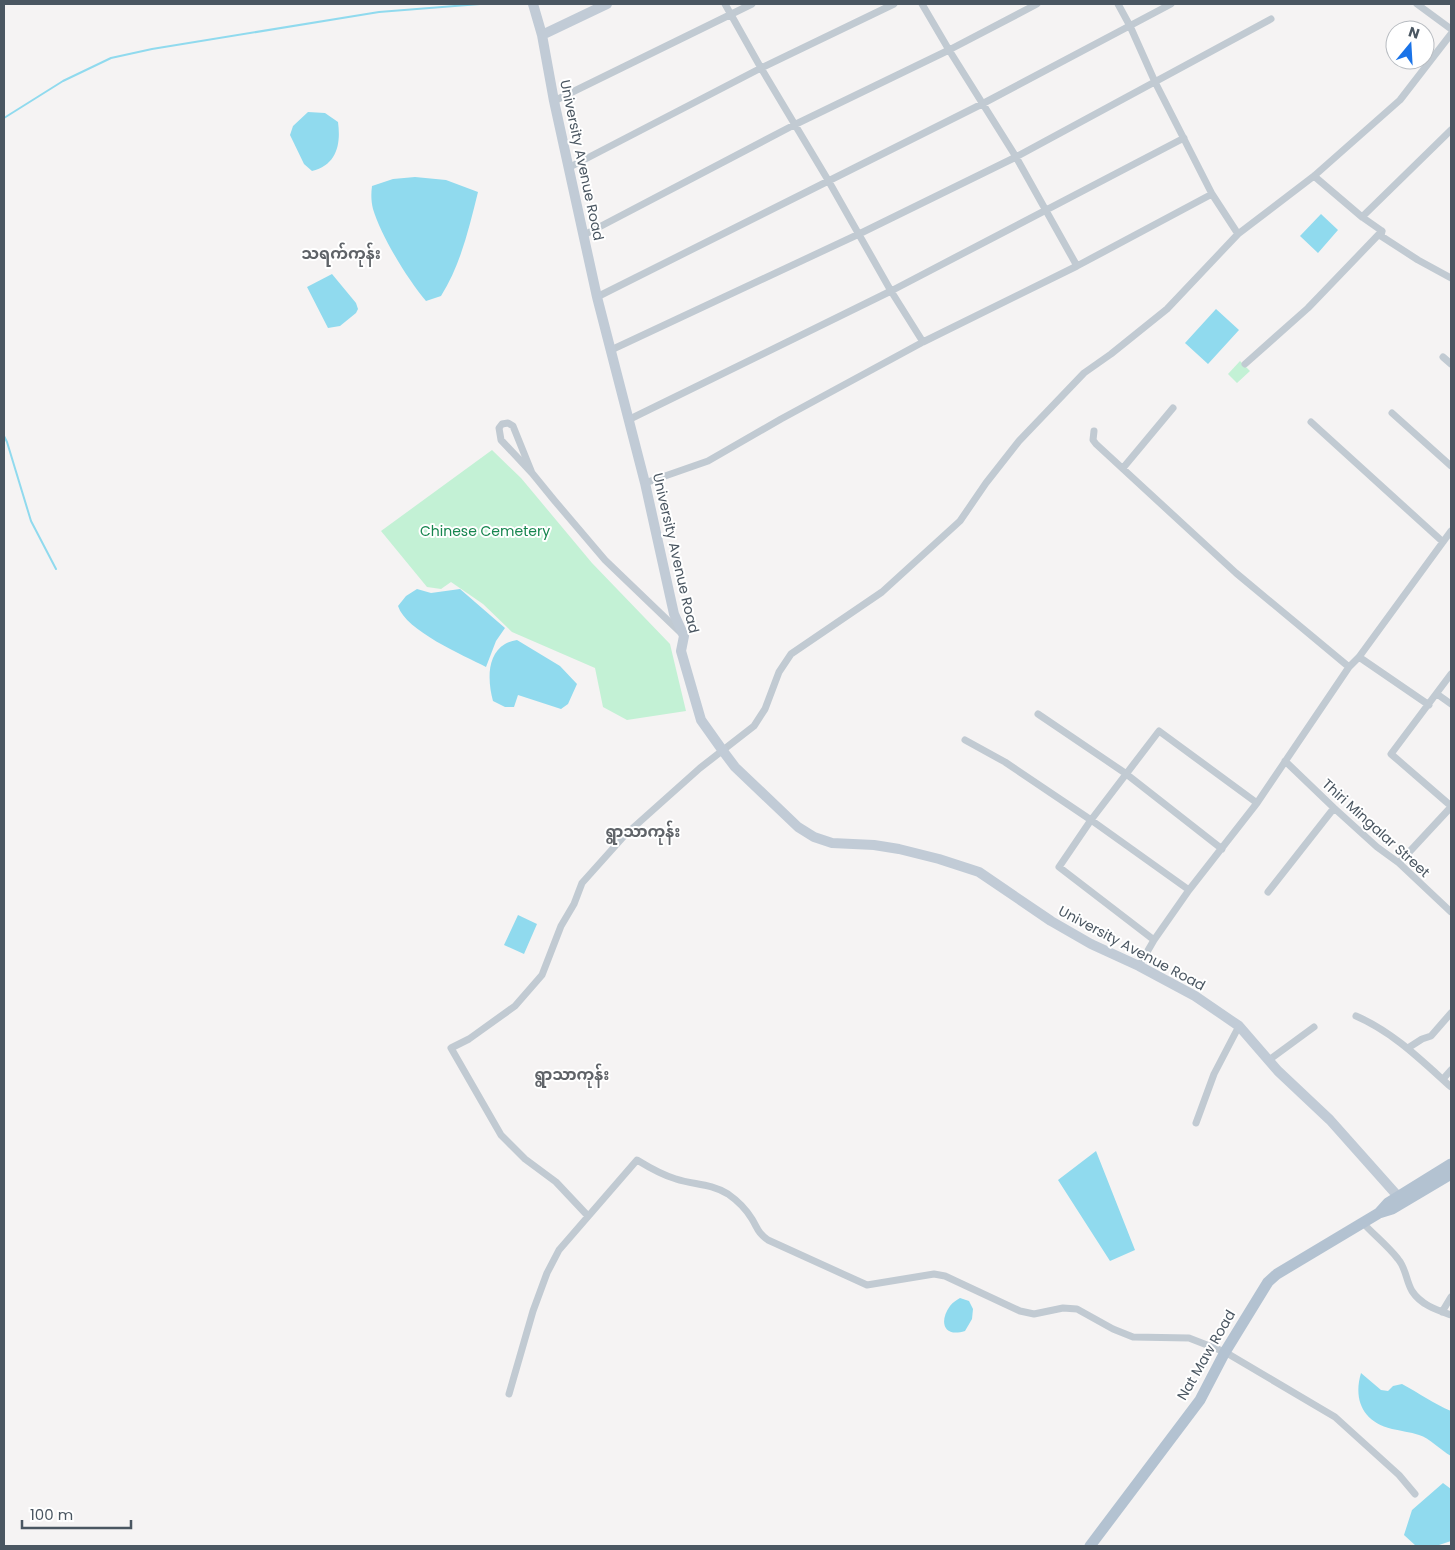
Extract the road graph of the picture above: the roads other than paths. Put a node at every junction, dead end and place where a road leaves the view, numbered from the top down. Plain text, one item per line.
1 (533, 4) edge
2 (607, 4) edge
3 (725, 4) edge
4 (752, 4) edge
5 (894, 4) edge
6 (922, 4) edge
7 (1037, 4) edge
8 (1118, 4) edge
9 (1171, 4) edge
10 (1417, 4) edge
11 (730, 14) junction
12 (1271, 19) dead end
13 (1130, 26) junction
14 (1451, 29) edge
15 (1451, 34) edge
16 (542, 35) junction
17 (948, 50) junction
18 (761, 68) junction
19 (1155, 82) junction
20 (554, 101) junction
21 (982, 104) junction
22 (794, 125) junction
23 (1451, 130) edge
24 (1184, 138) junction
25 (1016, 157) junction
26 (570, 167) junction
27 (1314, 176) junction
28 (828, 180) junction
29 (1212, 194) junction
30 (1046, 208) junction
31 (1362, 217) junction
32 (1382, 231) junction
33 (584, 234) junction
34 (859, 234) junction
35 (1238, 234) junction
36 (1077, 266) junction
37 (1451, 278) edge
38 (891, 291) junction
39 (597, 297) junction
40 (923, 342) junction
41 (611, 350) junction
42 (1443, 357) dead end
43 (1245, 364) dead end
44 (1451, 364) edge
45 (1174, 408) dead end
46 (1392, 413) dead end
47 (628, 420) junction
48 (1311, 422) dead end
49 (1094, 431) dead end
50 (1451, 466) edge
51 (1123, 468) junction
52 (532, 473) junction
53 (645, 483) junction
54 (1451, 531) edge
55 (1443, 542) junction
56 (684, 636) junction
57 (1359, 657) junction
58 (1349, 667) junction
59 (1451, 674) edge
60 (1437, 694) junction
61 (1451, 704) edge
62 (1429, 705) junction
63 (1038, 714) dead end
64 (965, 740) dead end
65 (722, 751) junction
66 (1285, 761) junction
67 (1125, 773) junction
68 (1257, 803) junction
69 (1451, 807) edge
70 (1334, 808) junction
71 (1091, 820) junction
72 (1222, 849) junction
73 (1399, 863) junction
74 (1189, 890) junction
75 (1268, 892) dead end
76 (1451, 912) edge
77 (1154, 940) junction
78 (1139, 966) junction
79 (1451, 1012) edge
80 (1356, 1016) dead end
81 (1239, 1026) junction
82 (1314, 1027) dead end
83 (1408, 1048) junction
84 (1268, 1060) junction
85 (1451, 1070) edge
86 (1442, 1079) junction
87 (1451, 1087) edge
88 (1196, 1123) dead end
89 (1451, 1164) edge
90 (1451, 1174) edge
91 (1401, 1200) junction
92 (588, 1216) junction
93 (1363, 1223) junction
94 (1451, 1297) edge
95 (1442, 1312) junction
96 (1451, 1314) edge
97 (1225, 1352) junction
98 (508, 1394) dead end
99 (1415, 1494) dead end
100 (1090, 1546) edge

1 - 16 main road, University Avenue Road
2 - 16 main road
3 - 11 street
4 - 11 street
5 - 18 street
6 - 17 street
7 - 17 street
8 - 13 street
9 - 13 street
10 - 14 street
11 - 18 street
11 - 20 street
12 - 19 street
13 - 19 street
13 - 21 street
15 - 27 street
16 - 20 main road, University Avenue Road
17 - 21 street
17 - 22 street
18 - 22 street
18 - 26 street
19 - 24 street
19 - 25 street
20 - 26 main road, University Avenue Road
21 - 25 street
21 - 28 street
22 - 28 street
22 - 33 street
23 - 31 street
24 - 29 street
24 - 30 street
25 - 30 street
25 - 34 street
26 - 33 main road, University Avenue Road
27 - 31 street
27 - 35 street
28 - 34 street
28 - 39 street
29 - 35 street
29 - 36 street
30 - 36 street
30 - 38 street
31 - 32 street
32 - 37 street
32 - 43 street
33 - 39 main road, University Avenue Road
34 - 38 street
34 - 41 street
35 - 65 street
36 - 40 street
38 - 40 street
38 - 47 street
39 - 41 main road, University Avenue Road
40 - 53 street
41 - 47 main road, University Avenue Road
42 - 44 street
45 - 51 street
46 - 50 street
47 - 53 main road, University Avenue Road
48 - 55 street
49 - 51 street
51 - 58 street
52 - 52 street
52 - 56 street
53 - 56 main road, University Avenue Road
54 - 55 street
55 - 57 street
56 - 65 main road, University Avenue Road
57 - 58 street
57 - 62 street
58 - 66 street
59 - 60 street
60 - 61 street
60 - 62 street
62 - 69 street
63 - 67 street
64 - 71 street
65 - 78 main road, University Avenue Road
65 - 92 street
66 - 68 street
66 - 70 street, Thiri Mingalar Street
67 - 68 street
67 - 71 street
67 - 72 street
68 - 72 street
69 - 73 street
70 - 73 street, Thiri Mingalar Street
70 - 75 street
71 - 74 street
71 - 77 street
72 - 74 street
73 - 76 street, Thiri Mingalar Street
74 - 77 street
77 - 78 street
78 - 81 main road, University Avenue Road
79 - 83 street
80 - 83 street
81 - 84 main road, University Avenue Road
81 - 88 street
82 - 84 street
83 - 86 street
84 - 91 main road, University Avenue Road
85 - 86 street
86 - 87 street
89 - 91 main road, Nat Maw Road
90 - 91 main road, Nat Maw Road
91 - 93 main road, Nat Maw Road
92 - 97 street
92 - 98 street
93 - 95 street
93 - 97 main road, Nat Maw Road
94 - 95 street
95 - 96 street
97 - 99 street
97 - 100 main road, Nat Maw Road

